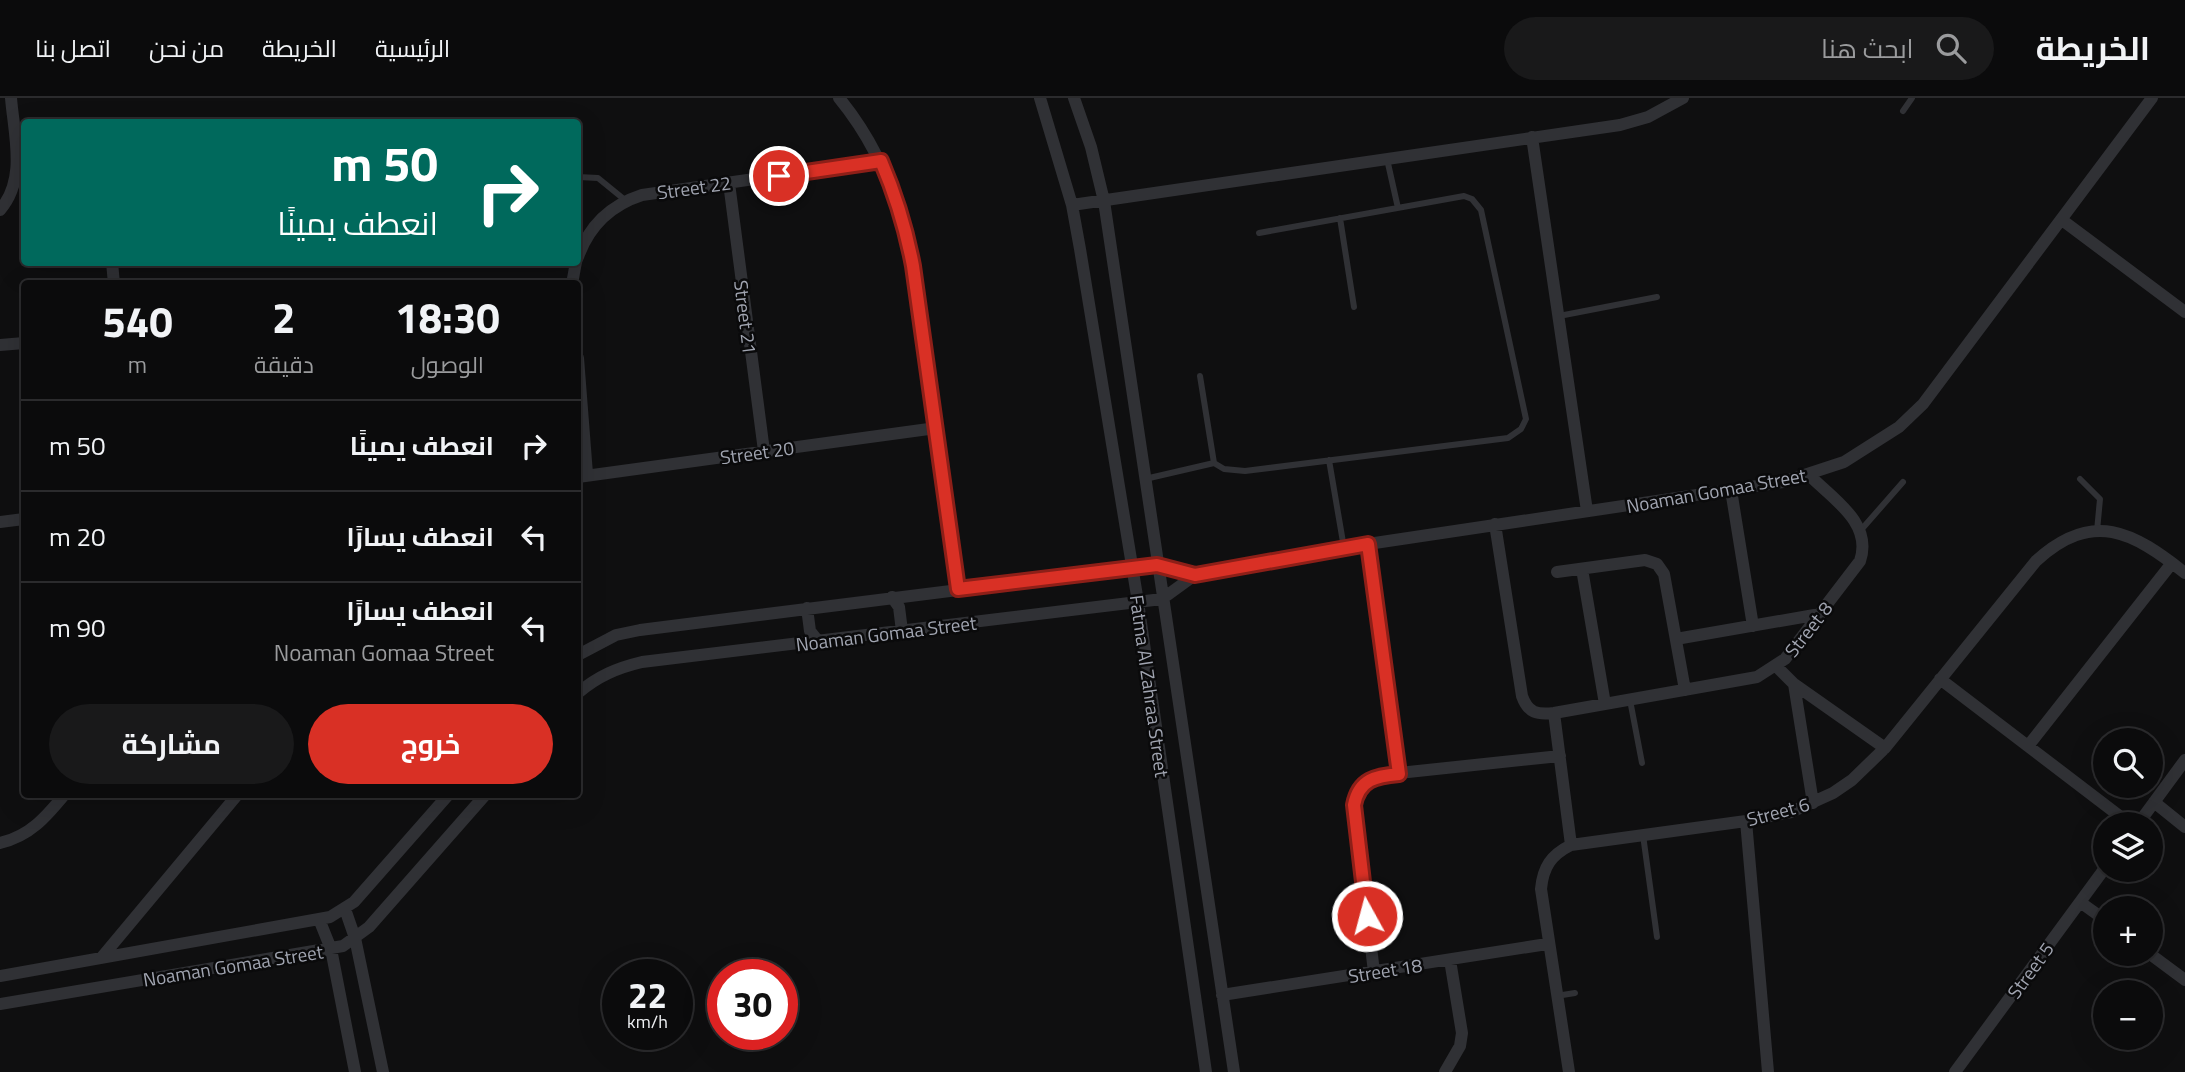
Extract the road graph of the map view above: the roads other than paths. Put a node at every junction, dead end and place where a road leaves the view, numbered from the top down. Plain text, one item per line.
1 (11, 98) edge
2 (839, 98) edge
3 (1040, 98) edge
4 (1074, 98) edge
5 (1683, 98) edge
6 (1912, 98) edge
7 (2152, 98) edge
8 (1903, 111) dead end
9 (1532, 137) junction
10 (1387, 159) junction
11 (881, 161) junction
12 (581, 177) edge
13 (729, 183) junction
14 (19, 191) edge
15 (625, 200) junction
16 (1104, 201) junction
17 (1072, 205) junction
18 (1398, 208) junction
19 (0, 210) edge
20 (1340, 218) junction
21 (2062, 219) junction
22 (1259, 233) dead end
23 (581, 250) edge
24 (1657, 297) dead end
25 (1354, 307) dead end
26 (2185, 312) edge
27 (1559, 316) junction
28 (21, 343) edge
29 (0, 345) edge
30 (1200, 376) dead end
31 (936, 428) junction
32 (581, 446) edge
33 (764, 451) junction
34 (1329, 460) junction
35 (1214, 463) junction
36 (582, 475) edge
37 (1809, 475) junction
38 (1145, 479) junction
39 (2080, 479) dead end
40 (1903, 482) dead end
41 (1731, 490) junction
42 (1587, 511) junction
43 (21, 519) edge
44 (0, 522) edge
45 (1494, 524) junction
46 (1861, 530) junction
47 (2097, 531) junction
48 (1368, 544) junction
49 (1343, 548) junction
50 (2172, 563) junction
51 (1157, 565) junction
52 (1132, 568) junction
53 (1582, 569) junction
54 (1557, 572) dead end
55 (2185, 573) edge
56 (1195, 575) junction
57 (958, 589) junction
58 (892, 597) junction
59 (1162, 599) junction
60 (1138, 603) junction
61 (807, 608) junction
62 (1820, 614) junction
63 (1753, 626) junction
64 (902, 631) junction
65 (1676, 639) junction
66 (818, 641) junction
67 (581, 653) edge
68 (1777, 667) junction
69 (1940, 679) junction
70 (1794, 684) junction
71 (581, 690) edge
72 (1685, 690) junction
73 (1630, 699) junction
74 (1605, 704) junction
75 (1554, 713) junction
76 (2028, 746) junction
77 (1885, 748) junction
78 (1560, 756) junction
79 (2185, 760) edge
80 (1642, 763) dead end
81 (1399, 774) junction
82 (62, 798) edge
83 (235, 798) edge
84 (445, 798) edge
85 (482, 798) edge
86 (2154, 802) junction
87 (1813, 803) junction
88 (2114, 812) edge
89 (2147, 812) edge
90 (1746, 821) junction
91 (2185, 827) edge
92 (1643, 835) junction
93 (0, 843) edge
94 (1571, 845) junction
95 (2095, 882) edge
96 (2080, 902) junction
97 (345, 909) junction
98 (2093, 911) edge
99 (319, 919) junction
100 (1657, 937) dead end
101 (355, 939) junction
102 (1547, 944) junction
103 (331, 950) junction
104 (102, 957) junction
105 (1450, 960) junction
106 (2163, 964) edge
107 (1374, 972) junction
108 (0, 976) edge
109 (2185, 980) edge
110 (1575, 993) dead end
111 (1222, 995) junction
112 (1556, 996) junction
113 (0, 1004) edge
114 (1958, 1071) edge
115 (355, 1072) edge
116 (383, 1072) edge
117 (1206, 1072) edge
118 (1234, 1072) edge
119 (1445, 1072) edge
120 (1569, 1072) edge
121 (1768, 1072) edge

1 - 14 street
2 - 11 street
3 - 17 street, Fatma Al Zahraa Street
4 - 16 street, Fatma Al Zahraa Street
5 - 9 street
6 - 8 lane
7 - 21 street, Noaman Gomaa Street
9 - 10 street
9 - 27 street
10 - 16 street
10 - 18 lane
11 - 13 street, Street 22
11 - 31 street
12 - 15 lane
13 - 15 street, Street 22
13 - 33 street, Street 21
14 - 19 street
15 - 23 street, Street 22
16 - 17 street
16 - 38 street, Fatma Al Zahraa Street
17 - 52 street, Fatma Al Zahraa Street
18 - 20 lane
18 - 34 lane
20 - 22 lane
20 - 25 lane
21 - 26 street
21 - 37 street, Noaman Gomaa Street
24 - 27 lane
27 - 42 street
28 - 29 street
30 - 35 lane
31 - 33 street, Street 20
31 - 57 street
32 - 36 street
33 - 36 street, Street 20
34 - 35 lane
34 - 49 lane
35 - 38 lane
37 - 41 street, Noaman Gomaa Street
37 - 46 street
38 - 51 street, Fatma Al Zahraa Street
39 - 47 lane
40 - 46 lane
41 - 42 street, Noaman Gomaa Street
41 - 63 street
42 - 45 street, Noaman Gomaa Street
43 - 44 street
45 - 48 street, Noaman Gomaa Street
45 - 75 street
46 - 62 street, Street 8
47 - 50 street, Street 6
47 - 69 street, Street 6
48 - 49 street, Noaman Gomaa Street
48 - 81 street
49 - 56 street, Noaman Gomaa Street
50 - 55 street, Street 6
50 - 76 street
51 - 52 street, Noaman Gomaa Street
51 - 56 street, Noaman Gomaa Street
51 - 59 street, Fatma Al Zahraa Street
52 - 57 street, Noaman Gomaa Street
52 - 60 street, Fatma Al Zahraa Street
53 - 54 street
53 - 65 street
53 - 74 street
56 - 59 street, Noaman Gomaa Street
57 - 58 street, Noaman Gomaa Street
58 - 61 street, Noaman Gomaa Street
58 - 64 street
59 - 60 street, Noaman Gomaa Street
59 - 111 street, Fatma Al Zahraa Street
60 - 64 street, Noaman Gomaa Street
60 - 117 street, Fatma Al Zahraa Street
61 - 66 street
61 - 67 street, Noaman Gomaa Street
62 - 63 street
62 - 68 street, Street 8
63 - 65 street
64 - 66 street, Noaman Gomaa Street
65 - 72 street
66 - 71 street, Noaman Gomaa Street
68 - 70 street
68 - 72 street, Street 8
69 - 76 street
69 - 77 street, Street 6
70 - 77 street
70 - 87 street
72 - 73 street, Street 8
73 - 74 street, Street 8
73 - 80 lane
74 - 75 street, Street 8
75 - 78 street
76 - 88 street
77 - 87 street, Street 6
78 - 81 street
78 - 94 street
79 - 86 street
81 - 107 street
82 - 93 street
83 - 104 street
84 - 97 street, Noaman Gomaa Street
85 - 101 street, Noaman Gomaa Street
86 - 89 street
86 - 91 street
87 - 90 street, Street 6
90 - 92 street, Street 6
90 - 121 street
92 - 94 street, Street 6
92 - 100 lane
94 - 102 street
95 - 96 street, Street 5
96 - 98 street
96 - 114 street, Street 5
97 - 99 street, Noaman Gomaa Street
97 - 101 street
99 - 103 street
99 - 104 street, Noaman Gomaa Street
101 - 103 street, Noaman Gomaa Street
101 - 116 street
102 - 105 street, Street 18
102 - 112 street
103 - 113 street, Noaman Gomaa Street
103 - 115 street
104 - 108 street, Noaman Gomaa Street
105 - 107 street, Street 18
105 - 119 street
106 - 109 street
107 - 111 street, Street 18
110 - 112 lane
111 - 118 street, Fatma Al Zahraa Street
112 - 120 street

